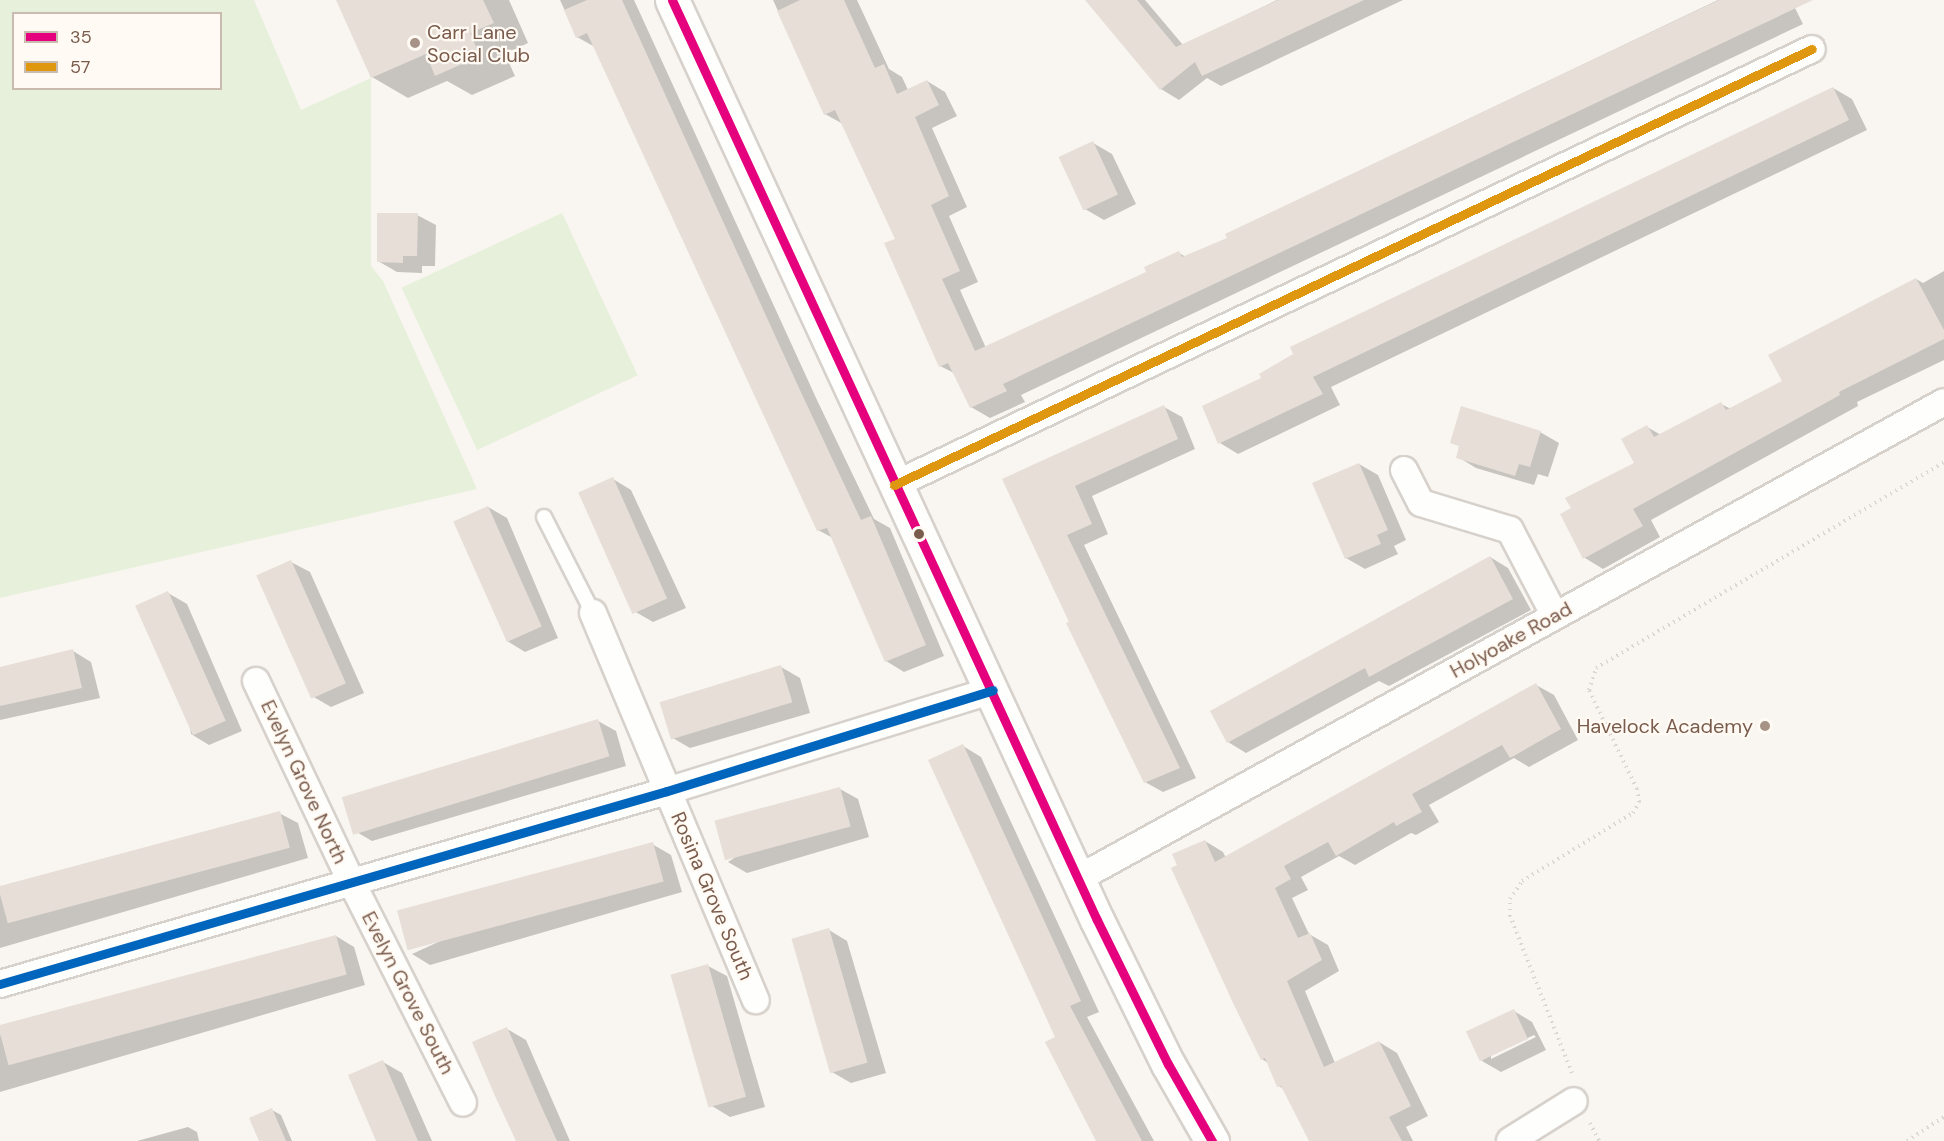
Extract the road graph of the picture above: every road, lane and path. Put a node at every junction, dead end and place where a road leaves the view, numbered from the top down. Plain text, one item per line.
1 (672, 0) edge
2 (1812, 49) dead end
3 (1944, 402) edge
4 (1944, 462) edge
5 (1404, 470) dead end
6 (894, 485) junction
7 (544, 517) dead end
8 (593, 614) joint
9 (1555, 616) junction
10 (256, 681) dead end
11 (993, 690) junction
12 (668, 791) junction
13 (1079, 879) junction
14 (352, 883) junction
15 (0, 984) edge
16 (756, 1000) dead end
17 (1572, 1102) joint
18 (463, 1103) dead end
19 (1944, 1117) edge
20 (1212, 1141) edge
21 (1510, 1141) edge
22 (1906, 1141) edge

1 - 6 street
2 - 6 street
3 - 9 street, Holyoake Road
4 - 17 path
5 - 9 street
6 - 11 street
7 - 8 lane
8 - 12 street, Rosina Grove South
9 - 13 street, Holyoake Road
10 - 14 street, Evelyn Grove North
11 - 12 street
11 - 13 street
12 - 14 street
12 - 16 street, Rosina Grove South
13 - 20 street
14 - 15 street
14 - 18 street, Evelyn Grove South
17 - 21 street
19 - 22 path

